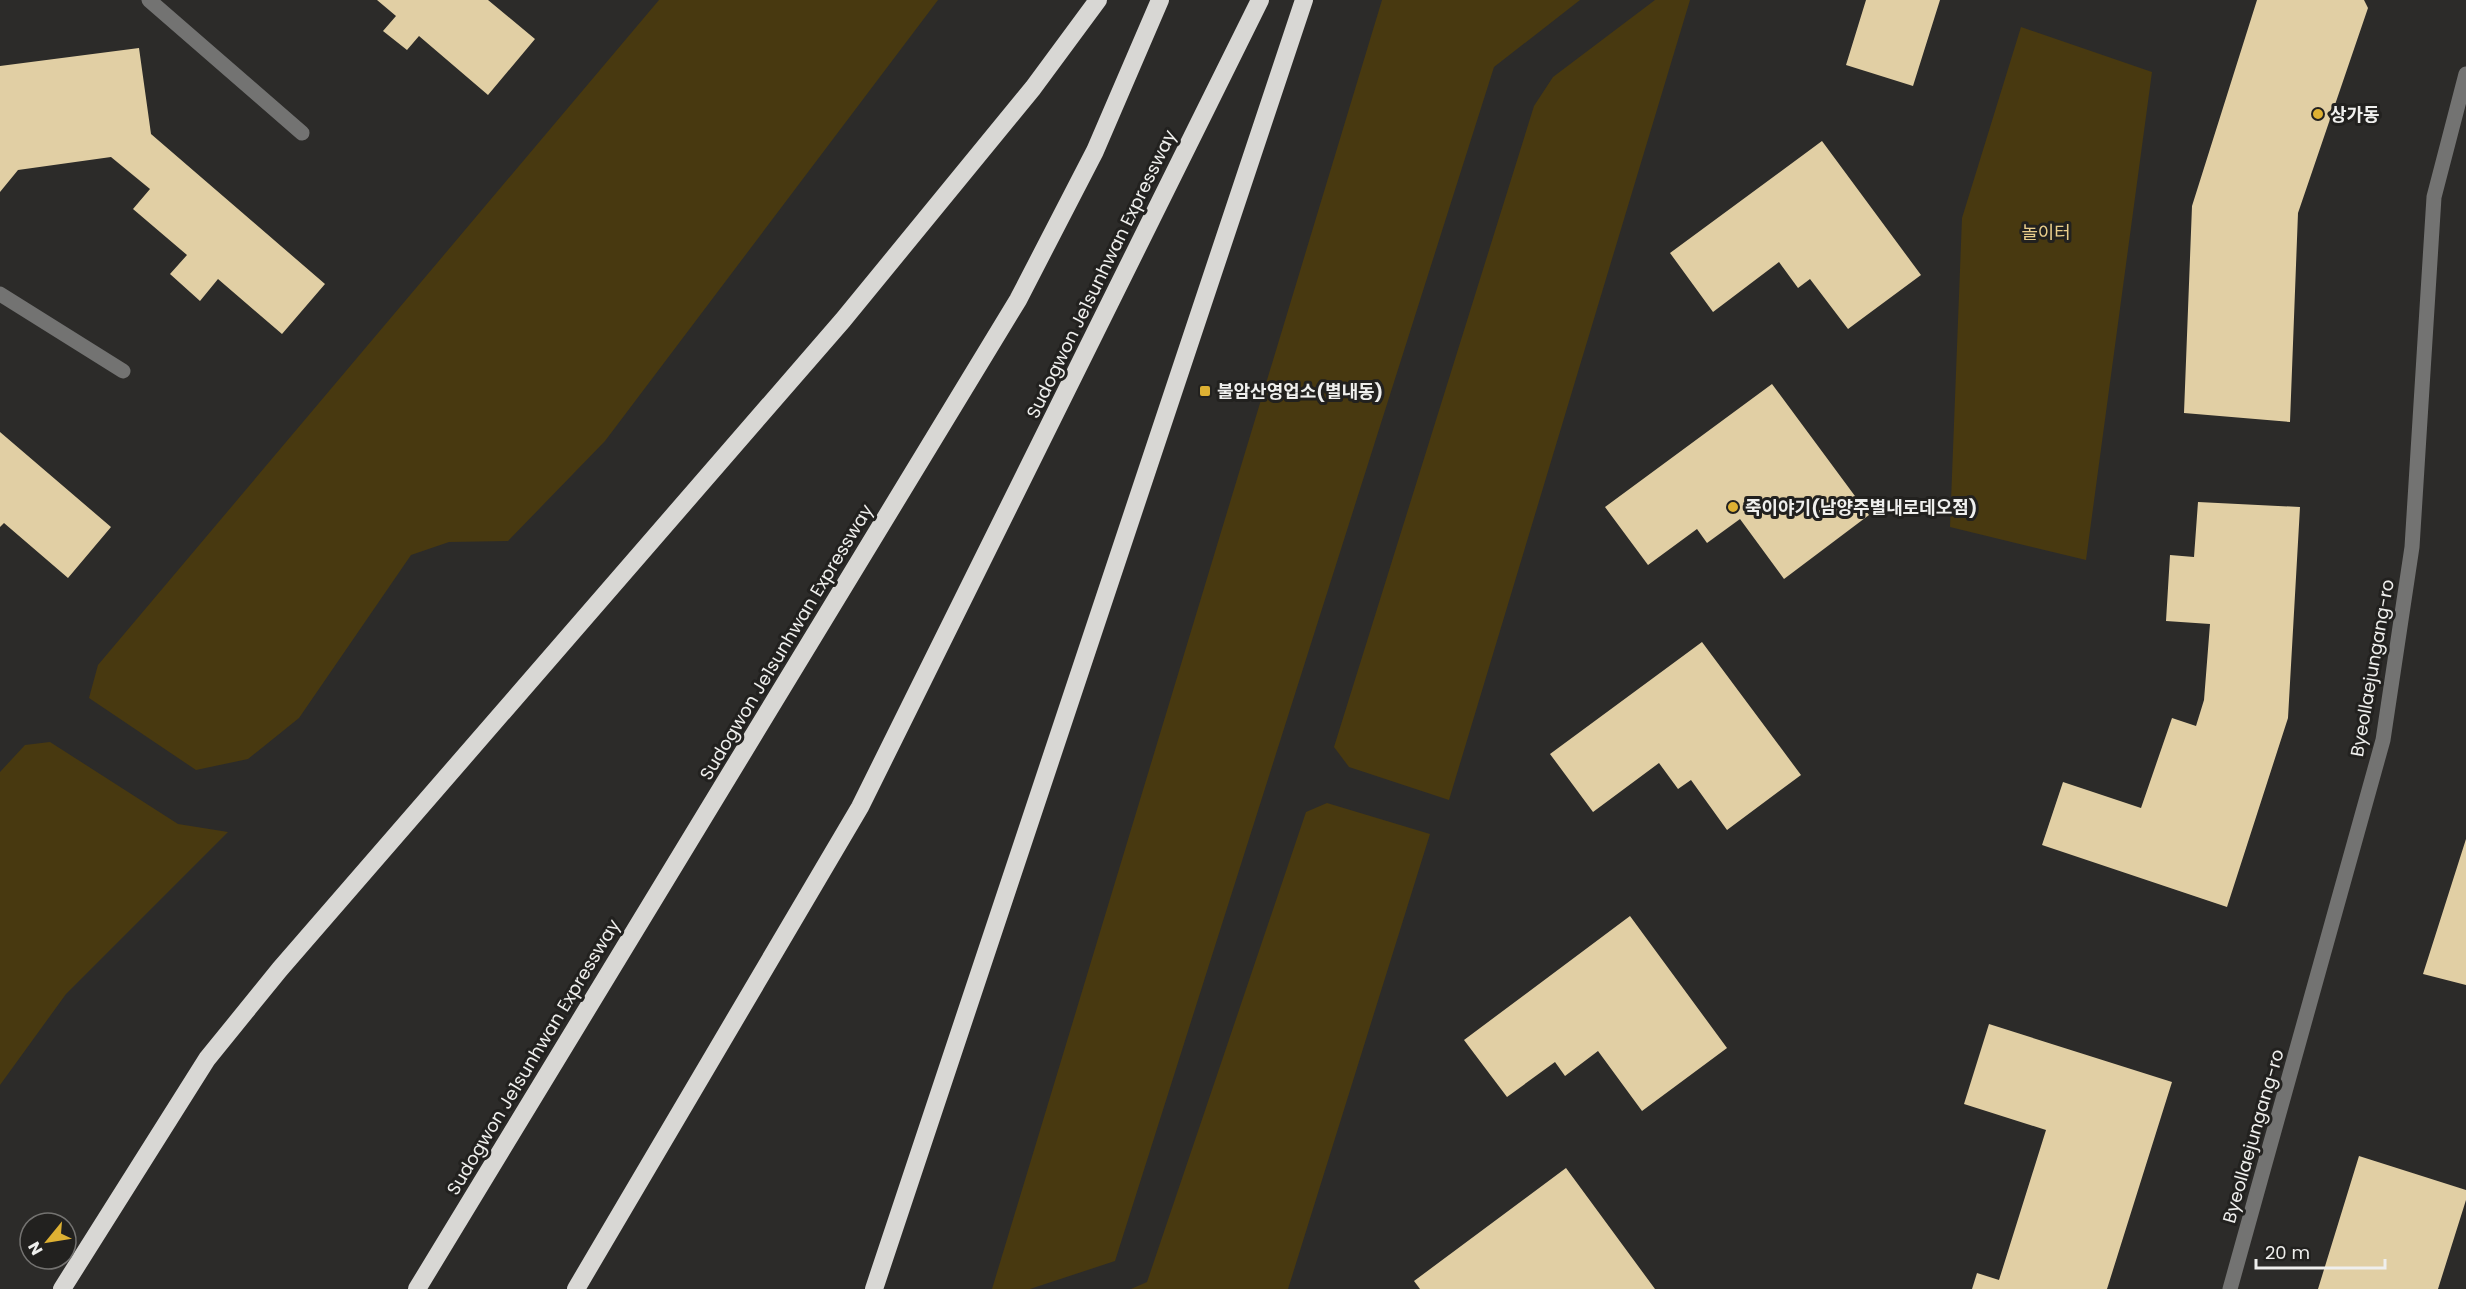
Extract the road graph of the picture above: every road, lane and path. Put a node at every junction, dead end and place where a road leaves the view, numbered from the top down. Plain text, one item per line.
1 (148, 0) edge
2 (1098, 0) edge
3 (1160, 0) edge
4 (1260, 0) edge
5 (1304, 0) edge
6 (2466, 74) edge
7 (302, 133) dead end
8 (0, 294) edge
9 (123, 371) dead end
10 (62, 1289) edge
11 (417, 1289) edge
12 (576, 1289) edge
13 (874, 1289) edge
14 (2230, 1289) edge

1 - 7 street
2 - 10 highway
3 - 11 highway, Sudogwon Je1sunhwan Expressway
4 - 12 highway, Sudogwon Je1sunhwan Expressway
5 - 13 highway
6 - 14 street, Byeollaejungang-ro
8 - 9 street

